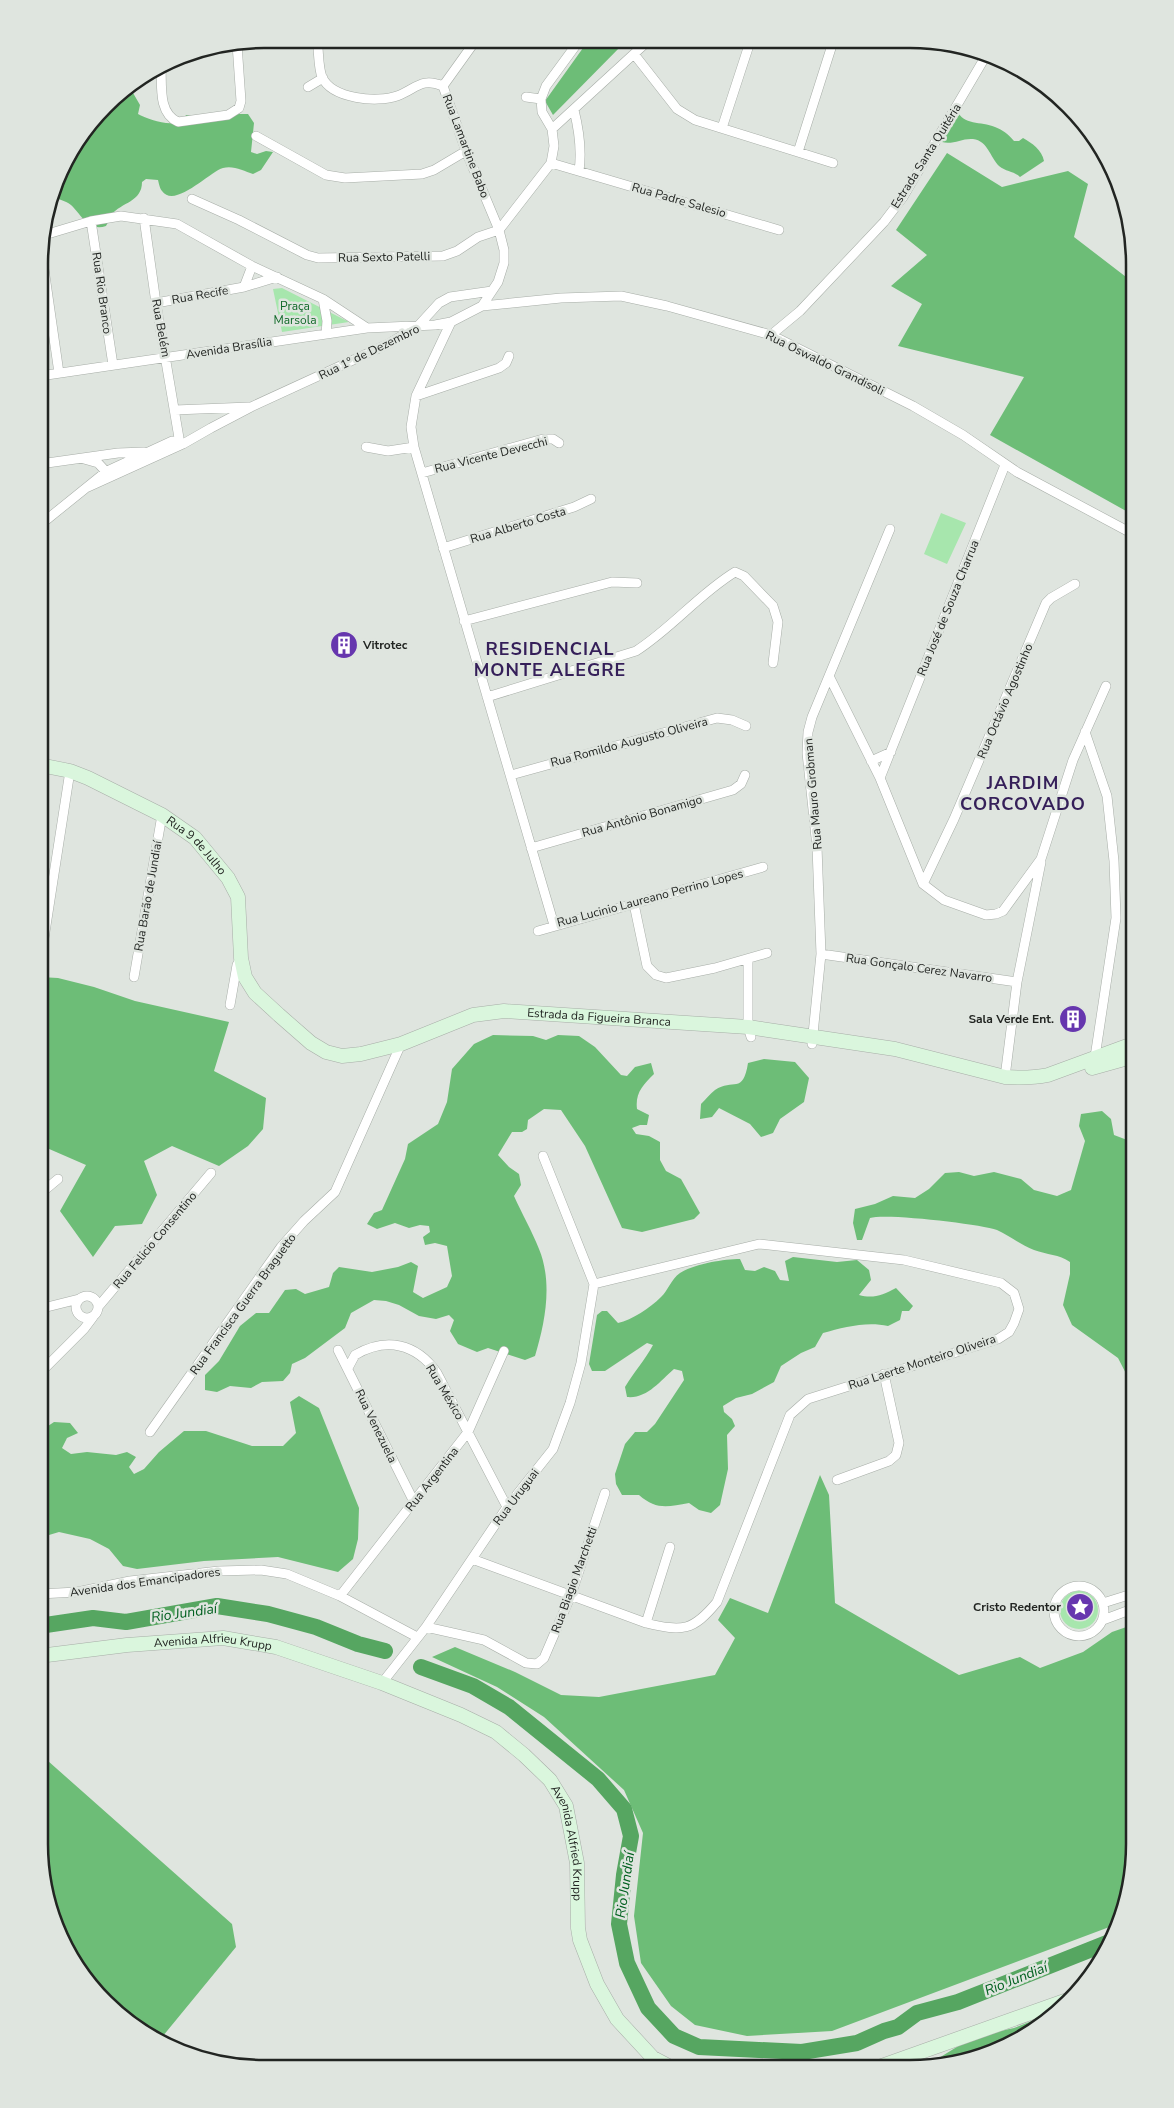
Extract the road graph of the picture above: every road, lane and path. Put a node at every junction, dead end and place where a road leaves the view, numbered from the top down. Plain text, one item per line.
1 (318, 48) edge
2 (470, 48) edge
3 (573, 48) edge
4 (640, 48) edge
5 (748, 48) edge
6 (831, 48) edge
7 (236, 49) edge
8 (634, 54) junction
9 (983, 60) edge
10 (162, 73) edge
11 (322, 78) junction
12 (443, 86) junction
13 (308, 87) dead end
14 (526, 97) dead end
15 (541, 99) junction
16 (574, 110) junction
17 (552, 128) junction
18 (722, 128) junction
19 (256, 136) dead end
20 (466, 151) junction
21 (798, 152) junction
22 (552, 163) junction
23 (833, 163) dead end
24 (578, 171) junction
25 (192, 199) dead end
26 (144, 218) junction
27 (91, 222) junction
28 (499, 230) junction
29 (779, 230) dead end
30 (49, 234) edge
31 (252, 266) junction
32 (277, 277) junction
33 (244, 287) junction
34 (492, 291) junction
35 (48, 297) edge
36 (323, 299) junction
37 (156, 303) junction
38 (482, 306) junction
39 (451, 322) junction
40 (418, 326) junction
41 (367, 328) junction
42 (326, 334) junction
43 (771, 335) junction
44 (509, 356) dead end
45 (166, 358) junction
46 (112, 365) junction
47 (59, 373) junction
48 (48, 375) edge
49 (416, 396) junction
50 (252, 407) junction
51 (176, 410) junction
52 (210, 428) junction
53 (179, 438) junction
54 (559, 443) dead end
55 (366, 447) dead end
56 (414, 447) junction
57 (149, 451) junction
58 (109, 454) junction
59 (159, 455) junction
60 (81, 458) junction
61 (48, 463) edge
62 (1005, 465) junction
63 (107, 472) junction
64 (422, 473) junction
65 (591, 499) dead end
66 (48, 519) edge
67 (890, 529) dead end
68 (1126, 530) edge
69 (443, 548) junction
70 (637, 583) dead end
71 (1075, 584) dead end
72 (464, 621) junction
73 (774, 663) dead end
74 (829, 676) junction
75 (1106, 686) dead end
76 (487, 697) junction
77 (746, 726) dead end
78 (1085, 732) junction
79 (891, 752) junction
80 (870, 761) junction
81 (48, 767) edge
82 (70, 771) junction
83 (511, 775) junction
84 (746, 775) dead end
85 (880, 778) junction
86 (162, 815) junction
87 (531, 848) junction
88 (1041, 859) junction
89 (763, 867) dead end
90 (48, 883) edge
91 (51, 883) junction
92 (923, 884) junction
93 (634, 904) junction
94 (48, 905) edge
95 (554, 925) junction
96 (538, 931) dead end
97 (767, 953) dead end
98 (821, 954) junction
99 (241, 958) junction
100 (748, 959) junction
101 (134, 977) dead end
102 (1017, 982) junction
103 (230, 1005) dead end
104 (750, 1032) junction
105 (812, 1040) junction
106 (401, 1044) junction
107 (1126, 1046) edge
108 (1095, 1057) junction
109 (1126, 1058) edge
110 (1005, 1077) junction
111 (543, 1156) dead end
112 (211, 1173) dead end
113 (58, 1180) dead end
114 (48, 1188) edge
115 (594, 1284) junction
116 (79, 1299) junction
117 (53, 1306) junction
118 (48, 1307) edge
119 (98, 1307) junction
120 (78, 1314) junction
121 (93, 1317) junction
122 (77, 1334) junction
123 (338, 1350) dead end
124 (504, 1351) dead end
125 (48, 1365) edge
126 (348, 1368) junction
127 (884, 1374) junction
128 (150, 1432) dead end
129 (468, 1432) junction
130 (837, 1480) dead end
131 (605, 1493) dead end
132 (414, 1502) junction
133 (507, 1506) junction
134 (670, 1547) dead end
135 (472, 1560) junction
136 (48, 1594) edge
137 (572, 1595) junction
138 (340, 1596) junction
139 (1126, 1596) edge
140 (1103, 1603) junction
141 (1126, 1611) edge
142 (1103, 1620) junction
143 (646, 1623) junction
144 (426, 1627) junction
145 (417, 1636) junction
146 (48, 1655) edge
147 (382, 1684) junction
148 (1055, 2005) edge
149 (657, 2060) edge
150 (898, 2060) edge

1 - 11 street
2 - 12 street, Rua Lamartine Babo
3 - 15 street
4 - 8 street
5 - 18 street
6 - 21 street
7 - 10 street
8 - 16 street
8 - 18 street
9 - 43 street, Estrada Santa Quitéria
11 - 12 street
11 - 13 street
12 - 20 street, Rua Lamartine Babo
14 - 15 street
15 - 17 street
16 - 17 street
16 - 24 street
17 - 22 street
18 - 21 street
19 - 20 street
20 - 28 street, Rua Lamartine Babo
21 - 23 street
22 - 24 street, Rua Padre Salesio
22 - 28 street
24 - 29 street, Rua Padre Salesio
25 - 28 street, Rua Sexto Patelli
26 - 27 street
26 - 31 street
26 - 37 street, Rua Belém
27 - 30 street
27 - 46 street, Rua Rio Branco
28 - 34 street, Rua 1º de Dezembro
31 - 32 street
31 - 33 street, Rua Recife
32 - 33 street, Rua Recife
32 - 36 street
33 - 37 street, Rua Recife
34 - 38 street, Rua 1º de Dezembro
34 - 40 street
35 - 47 street
36 - 41 street
36 - 42 street
37 - 45 street, Rua Belém
38 - 39 street, Rua 1º de Dezembro
38 - 43 street, Rua Oswaldo Grandisoli
39 - 40 street, Rua 1º de Dezembro
39 - 49 street
40 - 41 street, Avenida Brasília
40 - 50 street, Rua 1º de Dezembro
41 - 42 street, Avenida Brasília
42 - 45 street, Avenida Brasília
43 - 62 street, Rua Oswaldo Grandisoli
44 - 49 street
45 - 46 street, Avenida Brasília
45 - 51 street, Rua Belém
46 - 47 street, Avenida Brasília
47 - 48 street, Avenida Brasília
49 - 56 street
50 - 51 street
50 - 52 street, Rua 1º de Dezembro
51 - 53 street, Rua Belém
52 - 53 street, Rua 1º de Dezembro
52 - 59 street, Rua 1º de Dezembro
53 - 57 street, Rua 1º de Dezembro
53 - 59 street
54 - 64 street, Rua Vicente Devecchi
55 - 56 street
56 - 64 street
57 - 58 street
57 - 63 street, Rua 1º de Dezembro
58 - 60 street
58 - 63 street
59 - 63 street, Rua 1º de Dezembro
60 - 61 street
60 - 63 street
62 - 68 street, Rua Oswaldo Grandisoli
62 - 79 street, Rua José de Souza Charrua
63 - 66 street, Rua 1º de Dezembro
64 - 69 street
65 - 69 street, Rua Alberto Costa
67 - 74 street, Rua Mauro Grobman
69 - 72 street
70 - 72 street
71 - 92 street, Rua Octávio Agostinho
72 - 76 street
73 - 76 street
74 - 80 street
74 - 98 street, Rua Mauro Grobman
75 - 78 street
76 - 83 street
77 - 83 street, Rua Romildo Augusto Oliveira
78 - 88 street
78 - 108 street
79 - 80 street
79 - 85 street, Rua José de Souza Charrua
80 - 85 street
81 - 82 main road, Rua 9 de Julho
82 - 86 main road, Rua 9 de Julho
82 - 91 street
83 - 87 street
84 - 87 street, Rua Antônio Bonamigo
85 - 92 street
86 - 99 main road, Rua 9 de Julho
86 - 101 street, Rua Barão de Jundiaí
87 - 95 street
88 - 92 street
88 - 102 street
89 - 93 street, Rua Lucinio Laureano Perrino Lopes
90 - 91 street
91 - 94 street
93 - 95 street, Rua Lucinio Laureano Perrino Lopes
93 - 100 street
95 - 96 street, Rua Lucinio Laureano Perrino Lopes
97 - 100 street
98 - 102 street, Rua Gonçalo Cerez Navarro
98 - 105 street, Rua Mauro Grobman
99 - 103 street, Rua 9 de Julho
99 - 106 main road, Estrada da Figueira Branca
100 - 104 street
102 - 110 street
104 - 105 main road, Estrada da Figueira Branca
104 - 106 main road, Estrada da Figueira Branca
105 - 109 main road
105 - 110 main road, Estrada da Figueira Branca
106 - 128 street, Rua Francisca Guerra Braguetto
107 - 108 main road, Estrada da Figueira Branca
108 - 110 main road, Estrada da Figueira Branca
111 - 115 street
112 - 119 street, Rua Felicio Consentino
113 - 114 street
115 - 127 street, Rua Laerte Monteiro Oliveira
115 - 133 street, Rua Uruguai
116 - 117 street
116 - 119 street
116 - 120 street
117 - 118 street
117 - 120 street
119 - 121 street
120 - 121 street
120 - 122 street
121 - 122 street
122 - 125 street
123 - 126 street, Rua Venezuela
124 - 129 street, Rua Argentina
126 - 129 street, Rua México
126 - 132 street, Rua Venezuela
127 - 130 street
127 - 143 street, Rua Laerte Monteiro Oliveira
129 - 132 street, Rua Argentina
129 - 133 street, Rua México
131 - 137 street, Rua Biagio Marchetti
132 - 138 street, Rua Argentina
133 - 135 street, Rua Uruguai
134 - 143 street
135 - 137 street, Rua Laerte Monteiro Oliveira
135 - 144 street, Rua Uruguai
136 - 138 street, Avenida dos Emancipadores
137 - 143 street, Rua Laerte Monteiro Oliveira
137 - 144 street, Rua Biagio Marchetti
138 - 145 street, Avenida dos Emancipadores
139 - 140 street
140 - 142 street
140 - 142 street
141 - 142 street
144 - 145 street, Rua Uruguai
145 - 147 street, Rua Uruguai
146 - 147 main road, Avenida Alfrieu Krupp
147 - 149 main road, Avenida Alfried Krupp
148 - 150 main road

